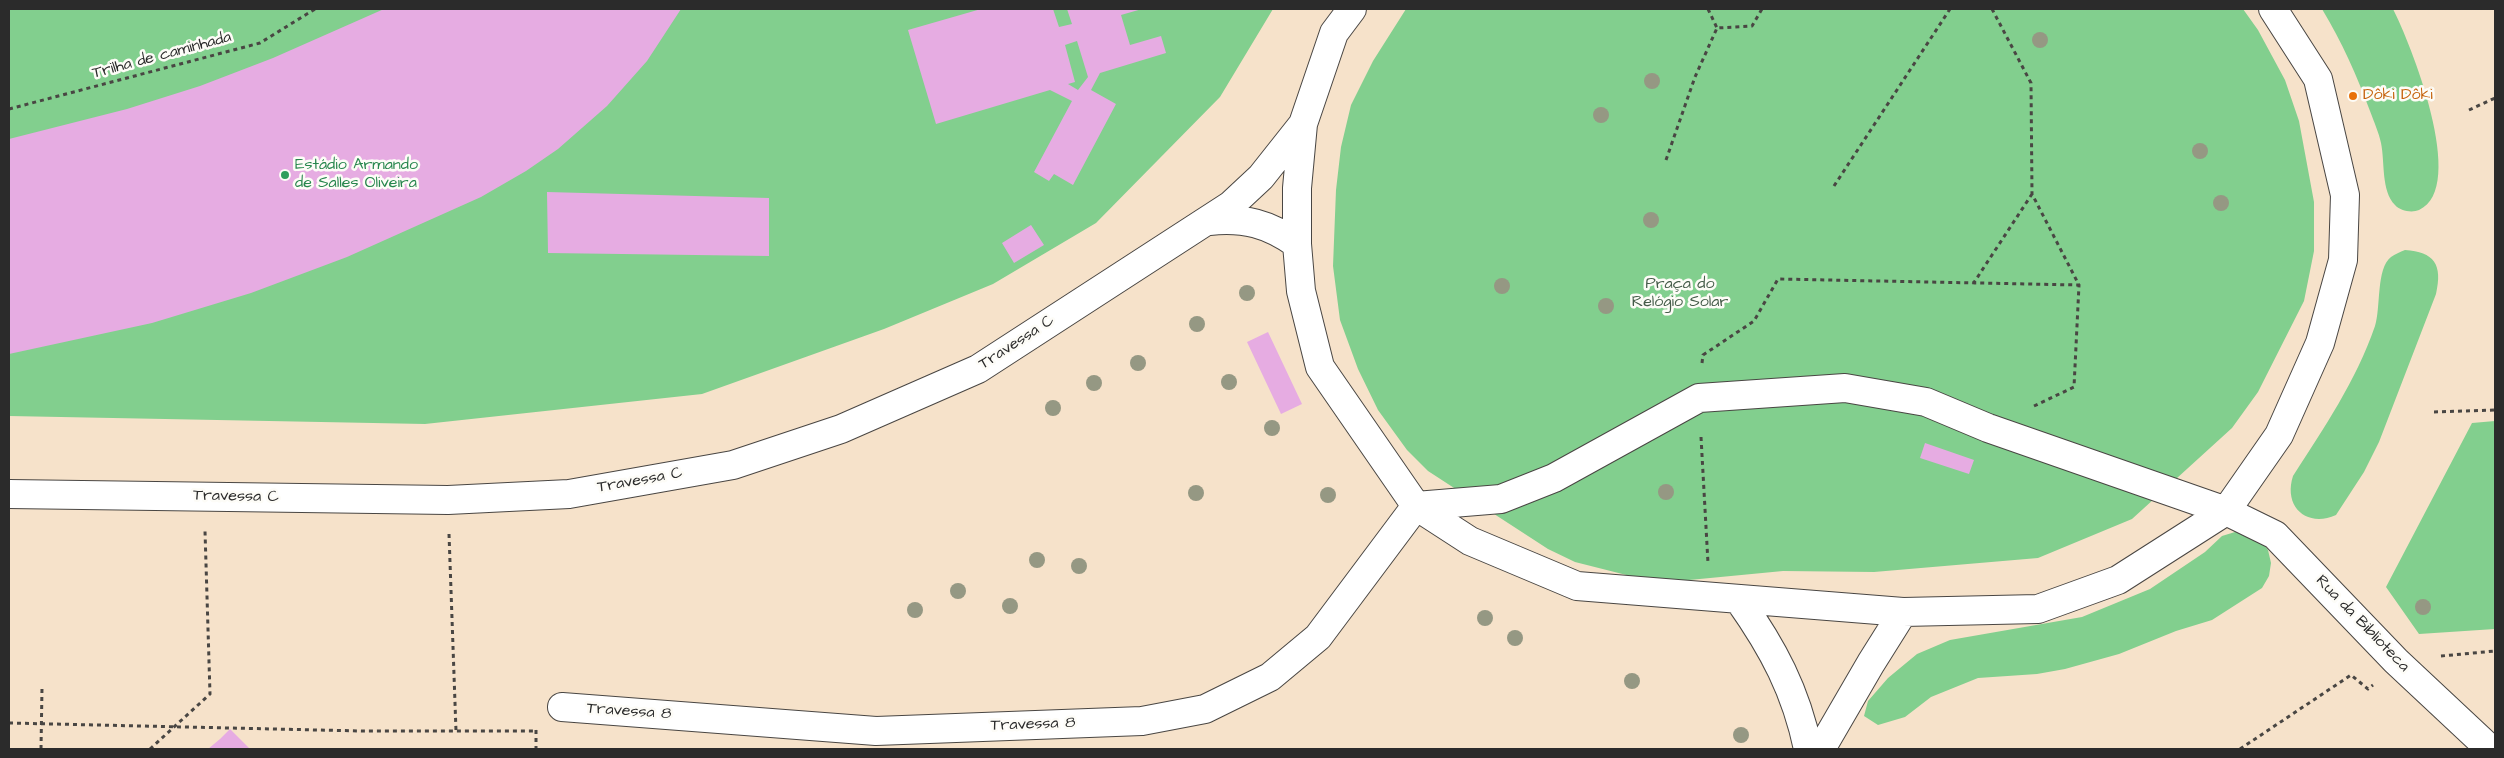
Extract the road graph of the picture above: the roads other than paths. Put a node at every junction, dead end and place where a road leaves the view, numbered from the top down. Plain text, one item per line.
1 (1352, 9) edge
2 (2273, 9) edge
3 (1304, 124) junction
4 (1209, 221) junction
5 (1297, 244) junction
6 (9, 494) edge
7 (1416, 506) junction
8 (2226, 511) junction
9 (1739, 600) junction
10 (1903, 612) junction
11 (562, 707) dead end
12 (1808, 749) edge
13 (1821, 749) edge
14 (2490, 749) edge

1 - 3 street
2 - 8 street
3 - 4 street, Travessa C
3 - 5 street
4 - 5 street
4 - 6 street, Travessa C
5 - 7 street
7 - 8 street, Rua da Biblioteca
7 - 9 street
7 - 11 street, Travessa 8
8 - 10 street
8 - 14 street, Rua da Biblioteca
9 - 10 street
9 - 12 street
10 - 13 street

